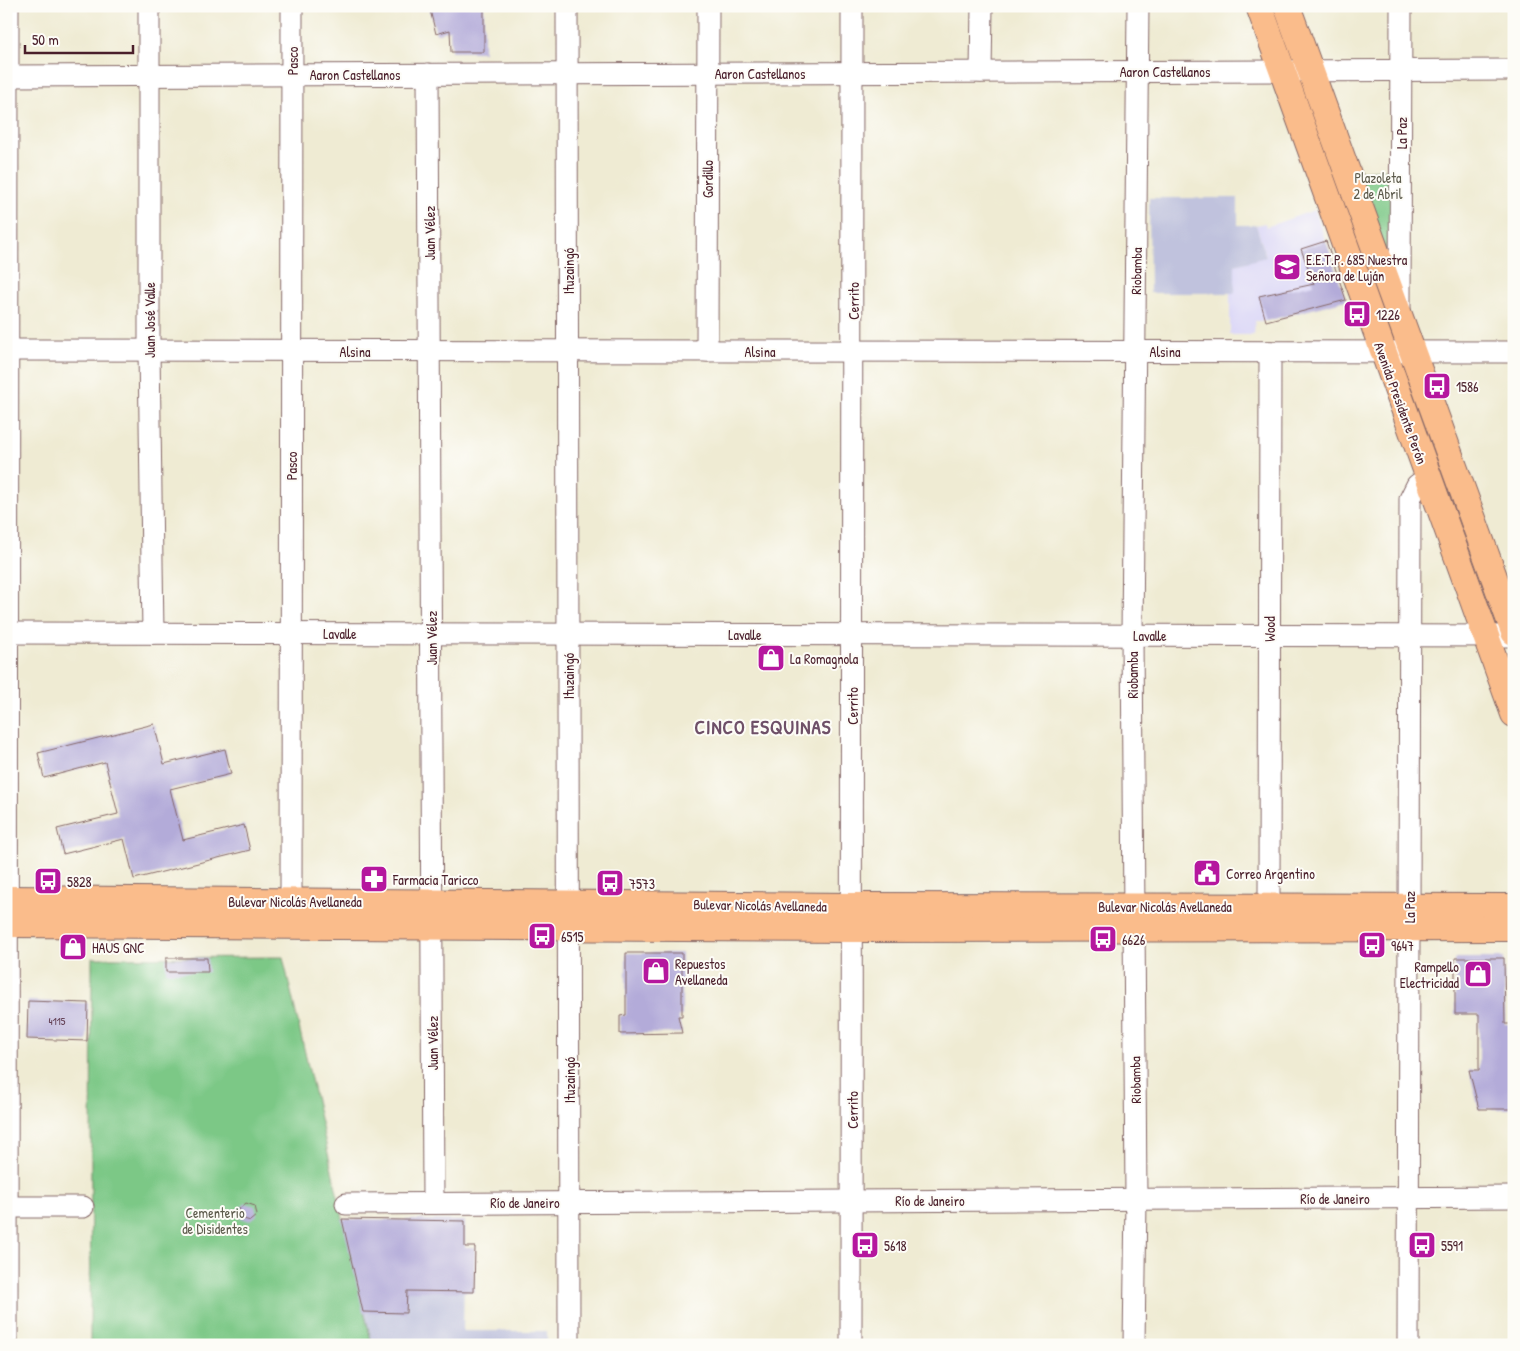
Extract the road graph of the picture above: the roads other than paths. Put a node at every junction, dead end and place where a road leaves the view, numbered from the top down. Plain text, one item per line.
1 (8, 6) edge
2 (148, 6) edge
3 (292, 6) edge
4 (567, 6) edge
5 (708, 6) edge
6 (852, 6) edge
7 (982, 6) edge
8 (1138, 6) edge
9 (1259, 6) edge
10 (1288, 6) edge
11 (1401, 6) edge
12 (1282, 70) junction
13 (1401, 70) junction
14 (1514, 70) edge
15 (1138, 71) junction
16 (1311, 71) junction
17 (852, 72) junction
18 (981, 72) junction
19 (708, 73) junction
20 (428, 74) junction
21 (567, 74) junction
22 (148, 75) junction
23 (292, 75) junction
24 (7, 76) edge
25 (1400, 320) junction
26 (7, 350) edge
27 (149, 351) junction
28 (291, 351) junction
29 (430, 351) junction
30 (568, 351) junction
31 (707, 351) junction
32 (853, 351) junction
33 (1135, 351) junction
34 (1270, 352) junction
35 (1383, 352) junction
36 (1412, 352) junction
37 (1514, 352) edge
38 (1428, 477) junction
39 (7, 633) edge
40 (153, 633) junction
41 (291, 633) junction
42 (431, 634) junction
43 (568, 634) junction
44 (852, 634) junction
45 (1514, 634) edge
46 (1132, 635) junction
47 (1269, 635) junction
48 (1410, 636) junction
49 (1485, 636) junction
50 (1514, 714) edge
51 (1269, 906) junction
52 (1514, 906) edge
53 (7, 912) edge
54 (291, 914) junction
55 (432, 914) junction
56 (568, 915) junction
57 (852, 917) junction
58 (1134, 917) junction
59 (1409, 917) junction
60 (1514, 928) edge
61 (1408, 1198) junction
62 (1514, 1198) edge
63 (1136, 1199) junction
64 (852, 1201) junction
65 (569, 1202) junction
66 (433, 1203) junction
67 (346, 1204) dead end
68 (7, 1207) edge
69 (83, 1207) dead end
70 (7, 1345) edge
71 (569, 1345) edge
72 (851, 1345) edge
73 (1134, 1345) edge
74 (1408, 1345) edge

1 - 24 street
2 - 22 street, Juan José Valle
3 - 23 street, Pasco
4 - 21 street, Ituzaingó
5 - 19 street, Gordillo
6 - 17 street, Cerrito
7 - 18 street
8 - 15 street, Riobamba
9 - 12 main road, Avenida Presidente Perón
10 - 16 main road, Avenida Presidente Perón
11 - 13 street, La Paz
12 - 15 street, Aaron Castellanos
12 - 16 street, Aaron Castellanos
12 - 35 main road, Avenida Presidente Perón
13 - 14 street, Aaron Castellanos
13 - 16 street, Aaron Castellanos
13 - 25 street, La Paz
15 - 18 street, Aaron Castellanos
15 - 33 street, Riobamba
16 - 25 main road, Avenida Presidente Perón
17 - 18 street, Aaron Castellanos
17 - 19 street, Aaron Castellanos
17 - 32 street, Cerrito
19 - 21 street, Aaron Castellanos
19 - 31 street, Gordillo
20 - 21 street, Aaron Castellanos
20 - 23 street, Aaron Castellanos
20 - 29 street, Juan Vélez
21 - 30 street, Ituzaingó
22 - 23 street, Aaron Castellanos
22 - 24 street, Aaron Castellanos
22 - 27 street, Juan José Valle
23 - 28 street, Pasco
24 - 26 street
25 - 36 main road, Avenida Presidente Perón
26 - 27 street, Alsina
26 - 39 street
27 - 28 street, Alsina
27 - 40 street, Juan José Valle
28 - 29 street, Alsina
28 - 41 street, Pasco
29 - 30 street, Alsina
29 - 42 street, Juan Vélez
30 - 31 street, Alsina
30 - 43 street, Ituzaingó
31 - 32 street, Alsina
32 - 33 street, Alsina
32 - 44 street, Cerrito
33 - 34 street, Alsina
33 - 46 street, Riobamba
34 - 35 street, Alsina
34 - 47 street, Wood
35 - 36 street, Alsina
35 - 38 main road, Avenida Presidente Perón
36 - 37 street, Alsina
36 - 45 main road, Avenida Presidente Perón
38 - 48 street, La Paz
38 - 49 main road, Avenida Presidente Perón
39 - 40 street, Lavalle
39 - 53 street
40 - 41 street, Lavalle
41 - 42 street, Lavalle
41 - 54 street, Pasco
42 - 43 street, Lavalle
42 - 55 street, Juan Vélez
43 - 44 street, Lavalle
43 - 56 street, Ituzaingó
44 - 46 street, Lavalle
44 - 57 street, Cerrito
45 - 49 street, Lavalle
46 - 47 street, Lavalle
46 - 58 street, Riobamba
47 - 48 street, Lavalle
47 - 51 street, Wood
48 - 49 street, Lavalle
48 - 59 street, La Paz
49 - 50 main road, Avenida Presidente Perón
51 - 58 main road, Bulevar Nicolás Avellaneda
51 - 59 main road, Bulevar Nicolás Avellaneda
52 - 59 main road, Bulevar Nicolás Avellaneda
53 - 54 main road, Bulevar Nicolás Avellaneda
53 - 68 street
54 - 55 main road, Bulevar Nicolás Avellaneda
55 - 56 main road, Bulevar Nicolás Avellaneda
55 - 66 street, Juan Vélez
56 - 57 main road, Bulevar Nicolás Avellaneda
56 - 65 street, Ituzaingó
57 - 58 main road, Bulevar Nicolás Avellaneda
57 - 64 street, Cerrito
58 - 59 main road, Bulevar Nicolás Avellaneda
58 - 63 street, Riobamba
59 - 60 main road, Bulevar Nicolás Avellaneda
59 - 61 street, La Paz
61 - 62 street, Río de Janeiro
61 - 63 street, Río de Janeiro
61 - 74 street, La Paz
63 - 64 street, Río de Janeiro
63 - 73 street, Riobamba
64 - 65 street, Río de Janeiro
64 - 72 street, Cerrito
65 - 66 street, Río de Janeiro
65 - 71 street, Ituzaingó
66 - 67 street, Río de Janeiro
68 - 69 street
68 - 70 street

